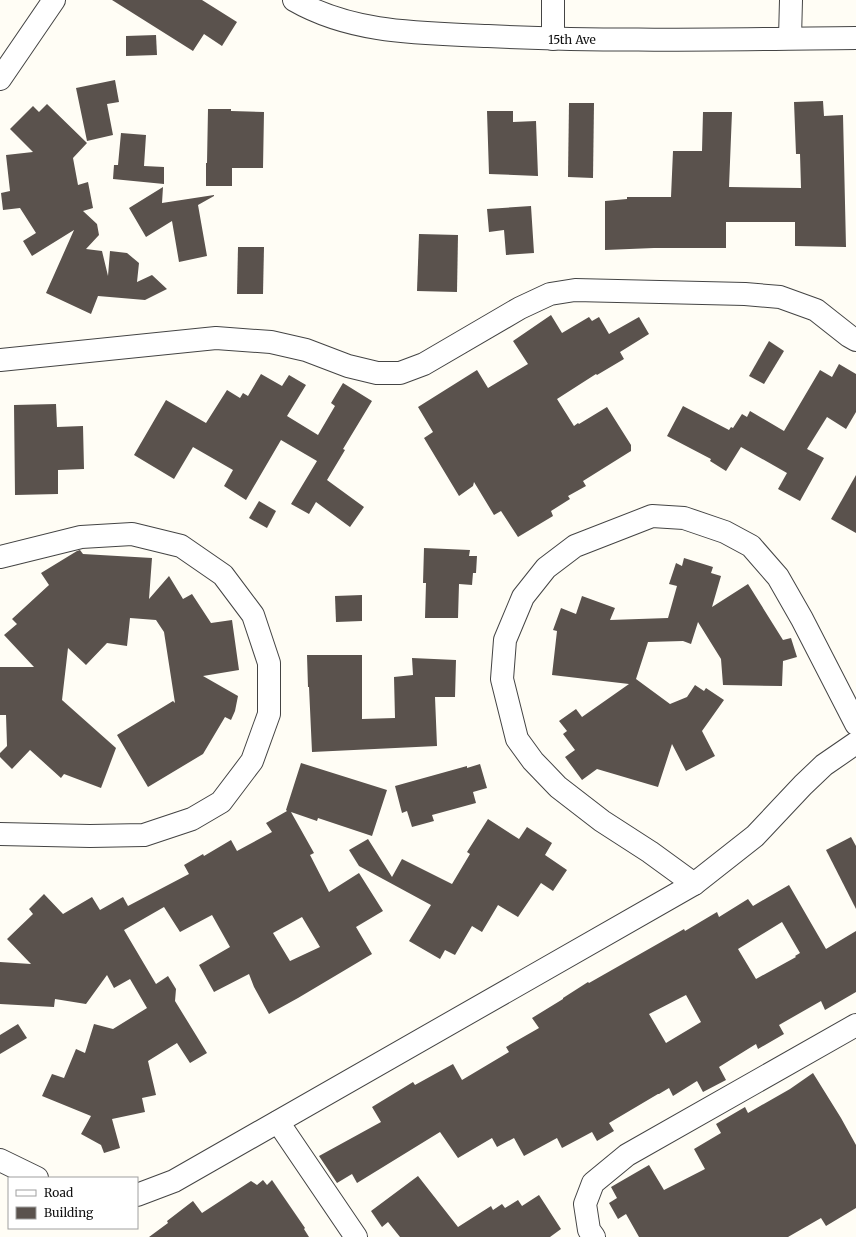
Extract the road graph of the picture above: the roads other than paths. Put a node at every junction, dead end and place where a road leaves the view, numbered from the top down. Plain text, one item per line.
1 (54, 0) edge
2 (294, 0) edge
3 (553, 0) edge
4 (791, 0) edge
5 (790, 38) junction
6 (856, 38) edge
7 (553, 40) junction
8 (0, 79) edge
9 (856, 340) edge
10 (0, 360) edge
11 (0, 557) edge
12 (856, 724) edge
13 (856, 743) edge
14 (0, 834) edge
15 (694, 884) junction
16 (856, 1025) edge
17 (278, 1122) junction
18 (0, 1160) edge
19 (36, 1177) edge
20 (138, 1195) edge
21 (356, 1237) edge
22 (594, 1237) edge

1 - 8 street
2 - 7 street, 15th Ave
3 - 7 street
4 - 5 street
5 - 6 street, 15th Ave
5 - 7 street, 15th Ave
9 - 10 street
11 - 14 street
12 - 15 street
13 - 15 street
15 - 17 street
16 - 22 street
17 - 20 street
17 - 21 street
18 - 19 street

